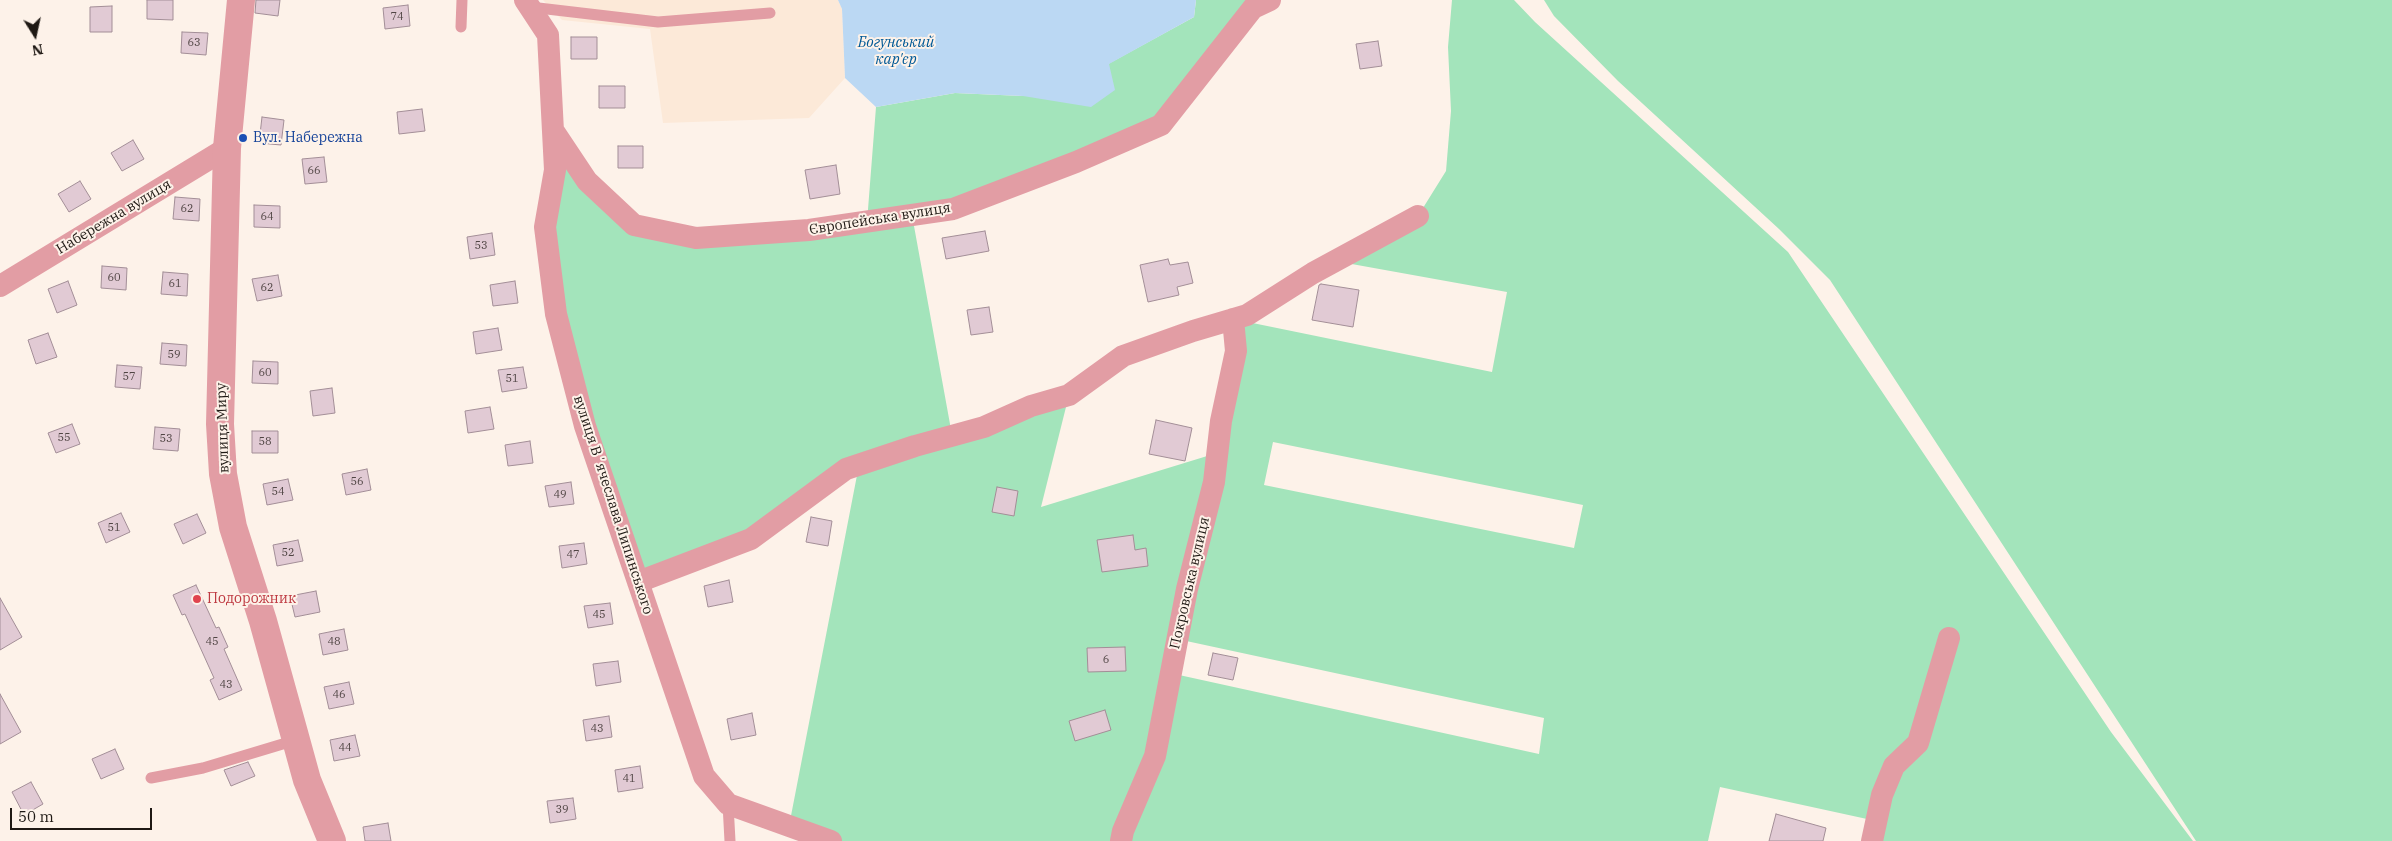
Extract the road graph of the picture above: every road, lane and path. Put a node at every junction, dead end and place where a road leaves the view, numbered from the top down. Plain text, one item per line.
1 (241, 0) edge
2 (462, 0) edge
3 (1270, 0) edge
4 (528, 4) edge
5 (770, 13) dead end
6 (461, 27) dead end
7 (553, 129) junction
8 (227, 148) junction
9 (1418, 216) dead end
10 (0, 286) edge
11 (1233, 319) junction
12 (638, 582) junction
13 (1949, 638) dead end
14 (296, 740) junction
15 (151, 778) dead end
16 (728, 804) junction
17 (332, 841) edge
18 (730, 841) edge
19 (831, 841) edge
20 (1121, 841) edge
21 (1872, 841) edge

1 - 8 street, вулиця Миру
2 - 6 lane
3 - 7 street, Європейська вулиця
4 - 5 lane
4 - 7 street, вулиця Вʼячеслава Липинського
7 - 12 street, вулиця Вʼячеслава Липинського
8 - 10 street, Набережна вулиця
8 - 14 street, вулиця Миру
9 - 11 street
11 - 12 street
11 - 20 street, Покровська вулиця
12 - 16 street, вулиця Вʼячеслава Липинського
13 - 21 street
14 - 15 lane
14 - 17 street, вулиця Миру
16 - 18 lane
16 - 19 street, вулиця Вʼячеслава Липинського

